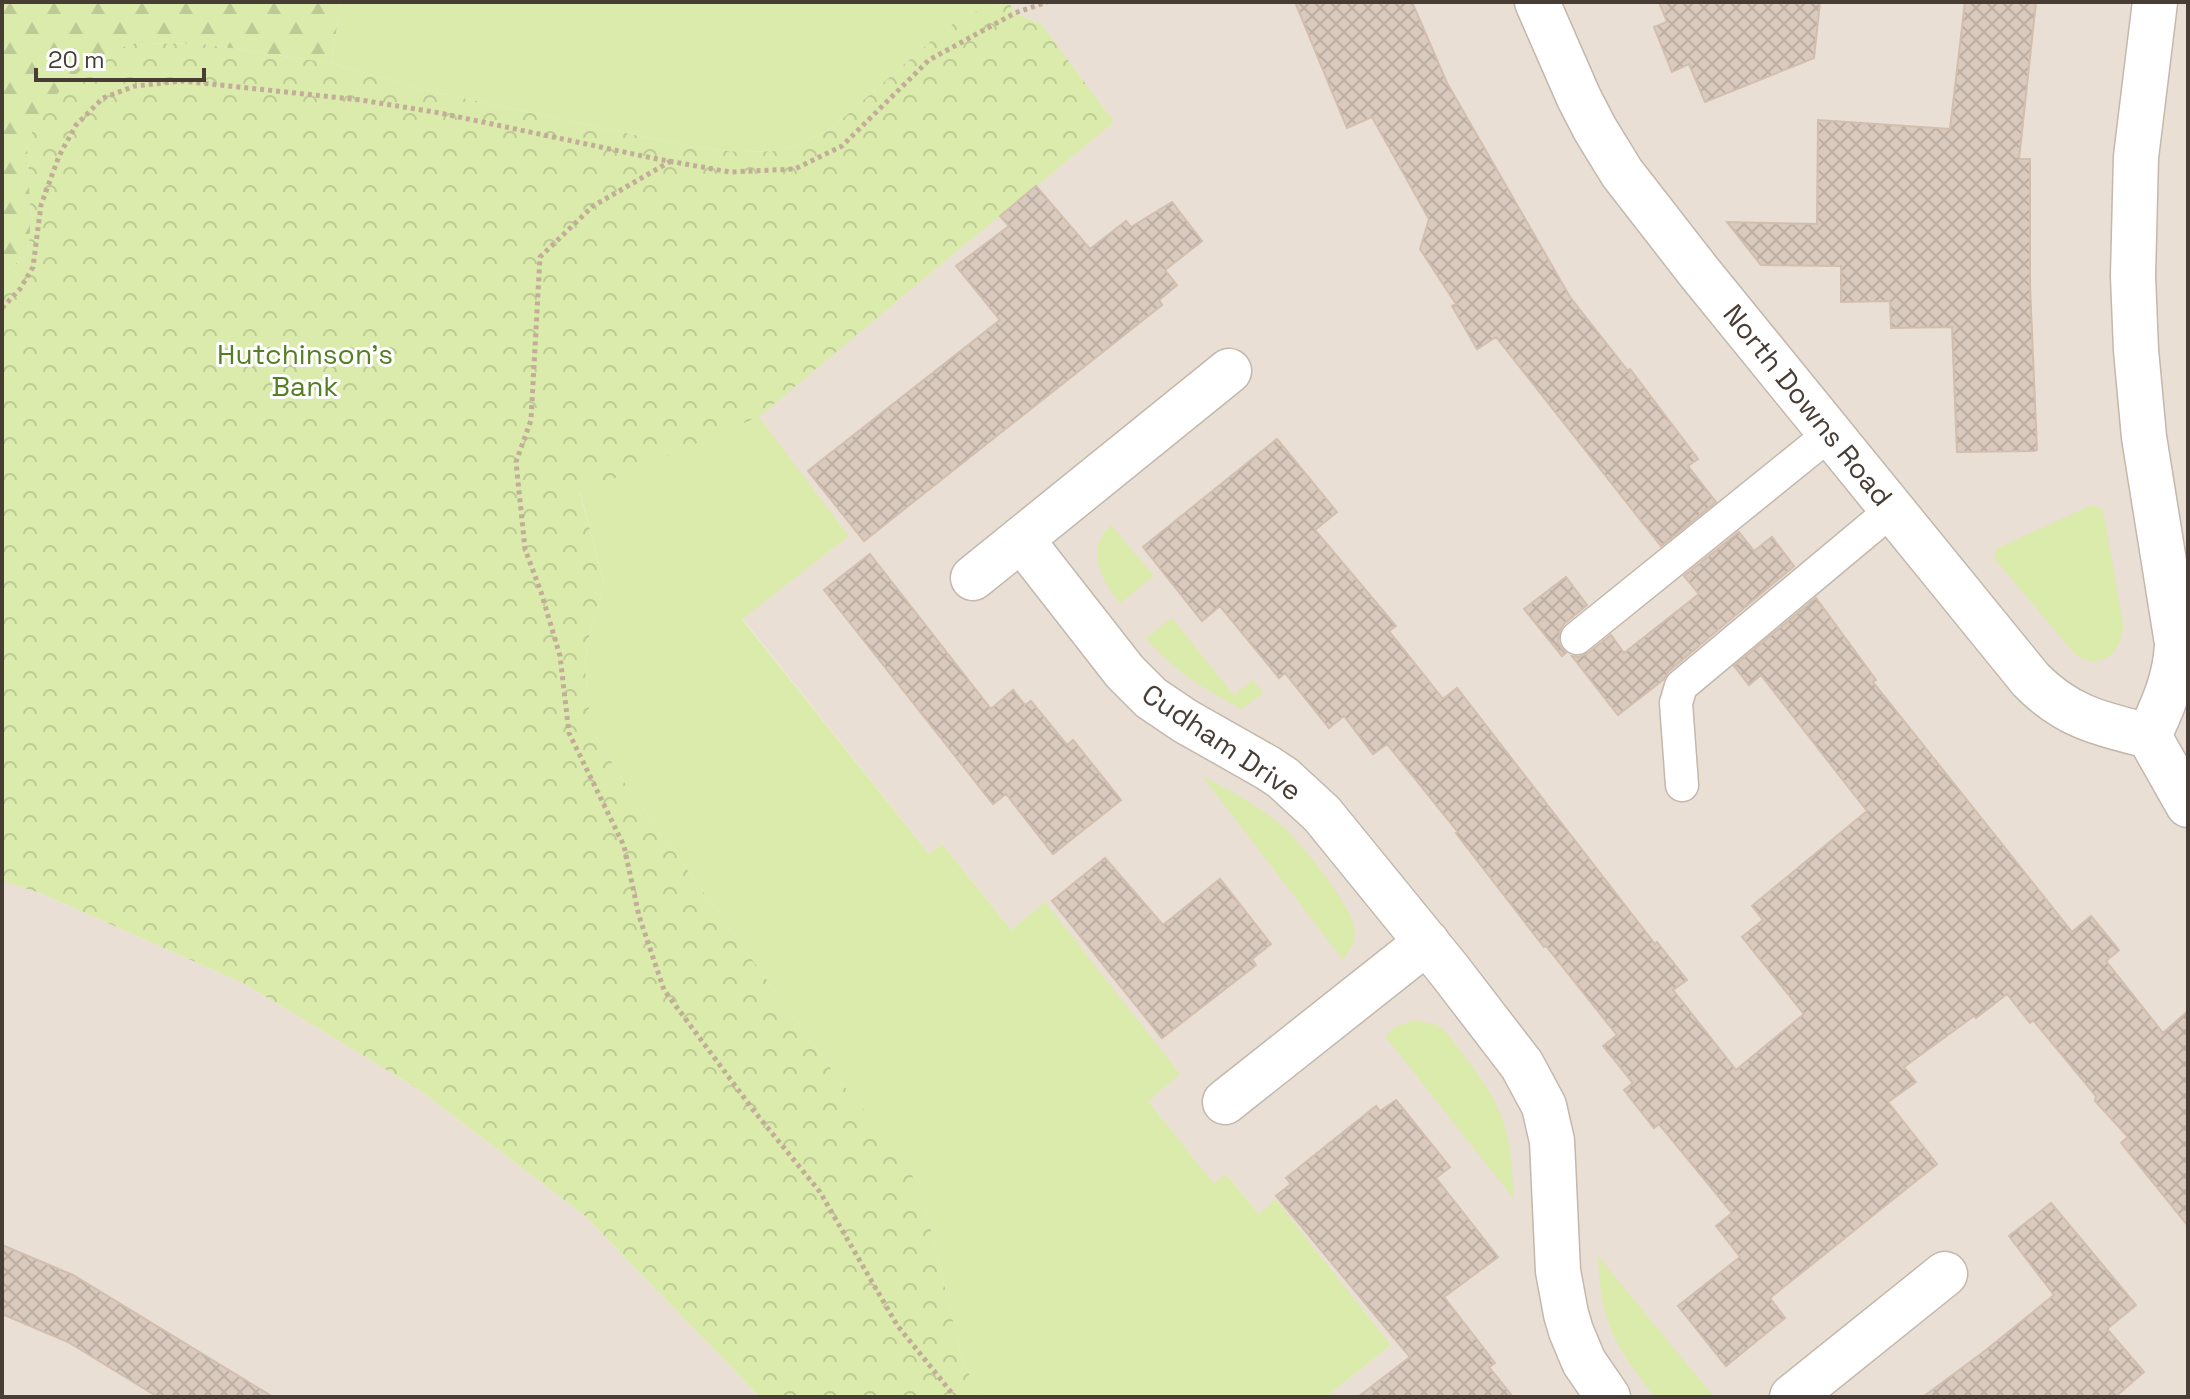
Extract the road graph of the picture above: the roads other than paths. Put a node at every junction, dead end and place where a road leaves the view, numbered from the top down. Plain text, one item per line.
1 (1537, 2) edge
2 (2155, 2) edge
3 (1229, 371) dead end
4 (1831, 433) junction
5 (1893, 509) junction
6 (1021, 539) junction
7 (973, 578) dead end
8 (1577, 638) dead end
9 (2149, 736) junction
10 (1682, 785) dead end
11 (2188, 805) edge
12 (1427, 942) junction
13 (1225, 1102) dead end
14 (1945, 1274) dead end
15 (1608, 1397) edge
16 (1792, 1397) edge

1 - 4 street, North Downs Road
2 - 9 street
3 - 6 street
4 - 5 street, North Downs Road
4 - 8 lane
5 - 9 street, North Downs Road
5 - 10 lane
6 - 7 street
6 - 12 street, Cudham Drive
9 - 11 street
12 - 13 street
12 - 15 street, Cudham Drive
14 - 16 street

